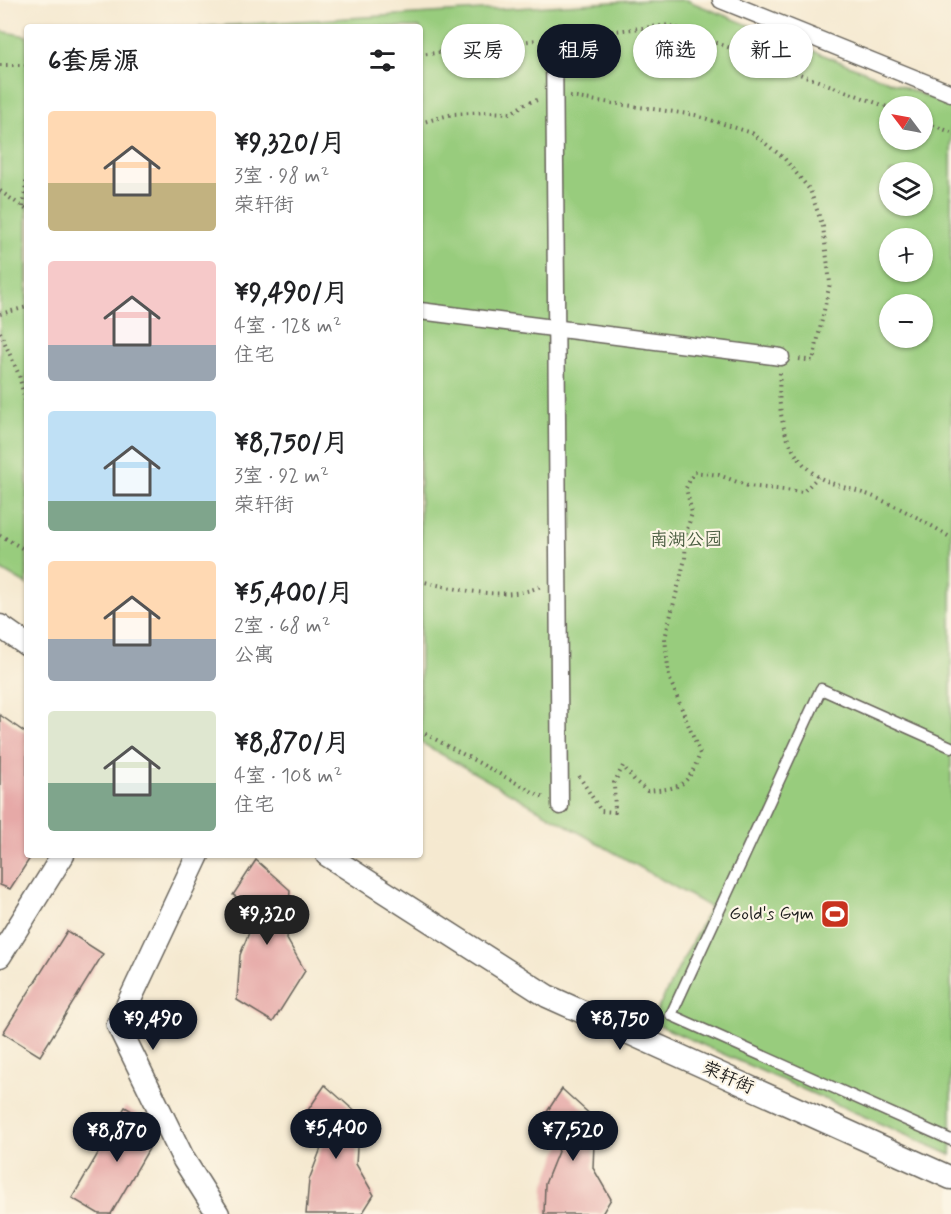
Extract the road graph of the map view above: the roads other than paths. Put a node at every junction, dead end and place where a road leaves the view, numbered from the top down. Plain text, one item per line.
1 (721, 0) edge
2 (554, 78) edge
3 (951, 93) edge
4 (423, 311) edge
5 (556, 328) junction
6 (781, 357) road end
7 (0, 626) edge
8 (24, 643) edge
9 (951, 747) edge
10 (560, 806) road end
11 (61, 858) edge
12 (197, 858) edge
13 (332, 858) edge
14 (0, 956) edge
15 (951, 1140) edge
16 (951, 1178) edge
17 (218, 1214) edge

1 - 3 street
2 - 5 street
4 - 5 street
5 - 6 street
5 - 10 street
7 - 8 street
9 - 15 lane
11 - 14 street
12 - 17 street
13 - 16 street, 荣轩街

